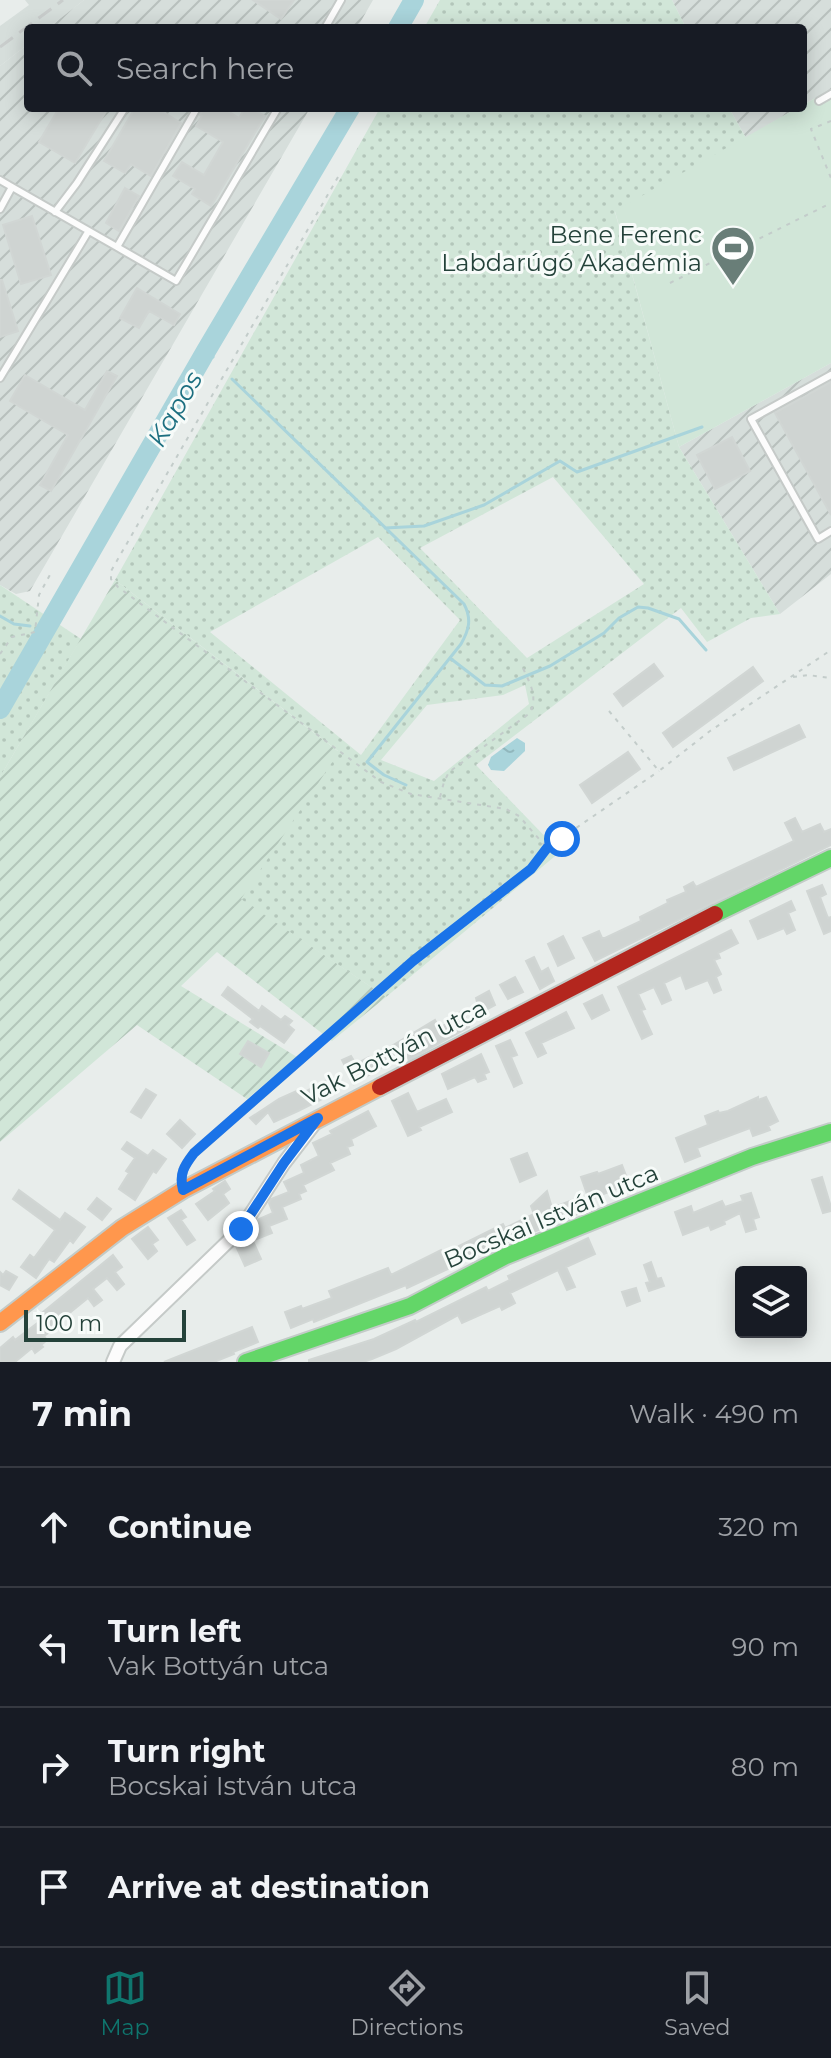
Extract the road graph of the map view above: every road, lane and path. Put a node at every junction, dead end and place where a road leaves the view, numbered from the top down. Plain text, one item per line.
1 (341, 0) edge
2 (327, 24) edge
3 (831, 94) edge
4 (819, 101) dead end
5 (122, 112) edge
6 (195, 112) edge
7 (276, 112) edge
8 (831, 121) edge
9 (338, 177) dead end
10 (831, 178) edge
11 (0, 180) edge
12 (12, 187) junction
13 (831, 203) edge
14 (0, 209) edge
15 (55, 212) junction
16 (88, 232) junction
17 (117, 247) junction
18 (670, 283) dead end
19 (831, 375) edge
20 (0, 378) edge
21 (831, 531) edge
22 (51, 573) dead end
23 (831, 650) edge
24 (0, 654) edge
25 (523, 668) dead end
26 (788, 678) junction
27 (831, 678) edge
28 (609, 711) dead end
29 (659, 771) junction
30 (439, 799) junction
31 (547, 848) junction
32 (831, 858) edge
33 (317, 1045) joint
34 (318, 1118) junction
35 (831, 1132) edge
36 (183, 1190) junction
37 (0, 1323) edge
38 (113, 1362) edge
39 (246, 1362) edge

1 - 2 lane
3 - 4 lane
5 - 15 lane
6 - 17 lane
7 - 17 lane
8 - 10 path
9 - 30 path
11 - 12 lane
12 - 14 lane
12 - 15 lane
13 - 18 path
15 - 16 lane
16 - 17 lane
16 - 20 lane
19 - 21 lane
22 - 24 path
23 - 26 path
25 - 30 path
26 - 27 path
26 - 29 path
28 - 29 path
29 - 31 path
30 - 31 path
31 - 33 path
32 - 34 street, Vak Bottyán utca
33 - 36 lane
34 - 36 street, Vak Bottyán utca
34 - 38 street
35 - 39 street, Bocskai István utca
36 - 37 street, Vak Bottyán utca

